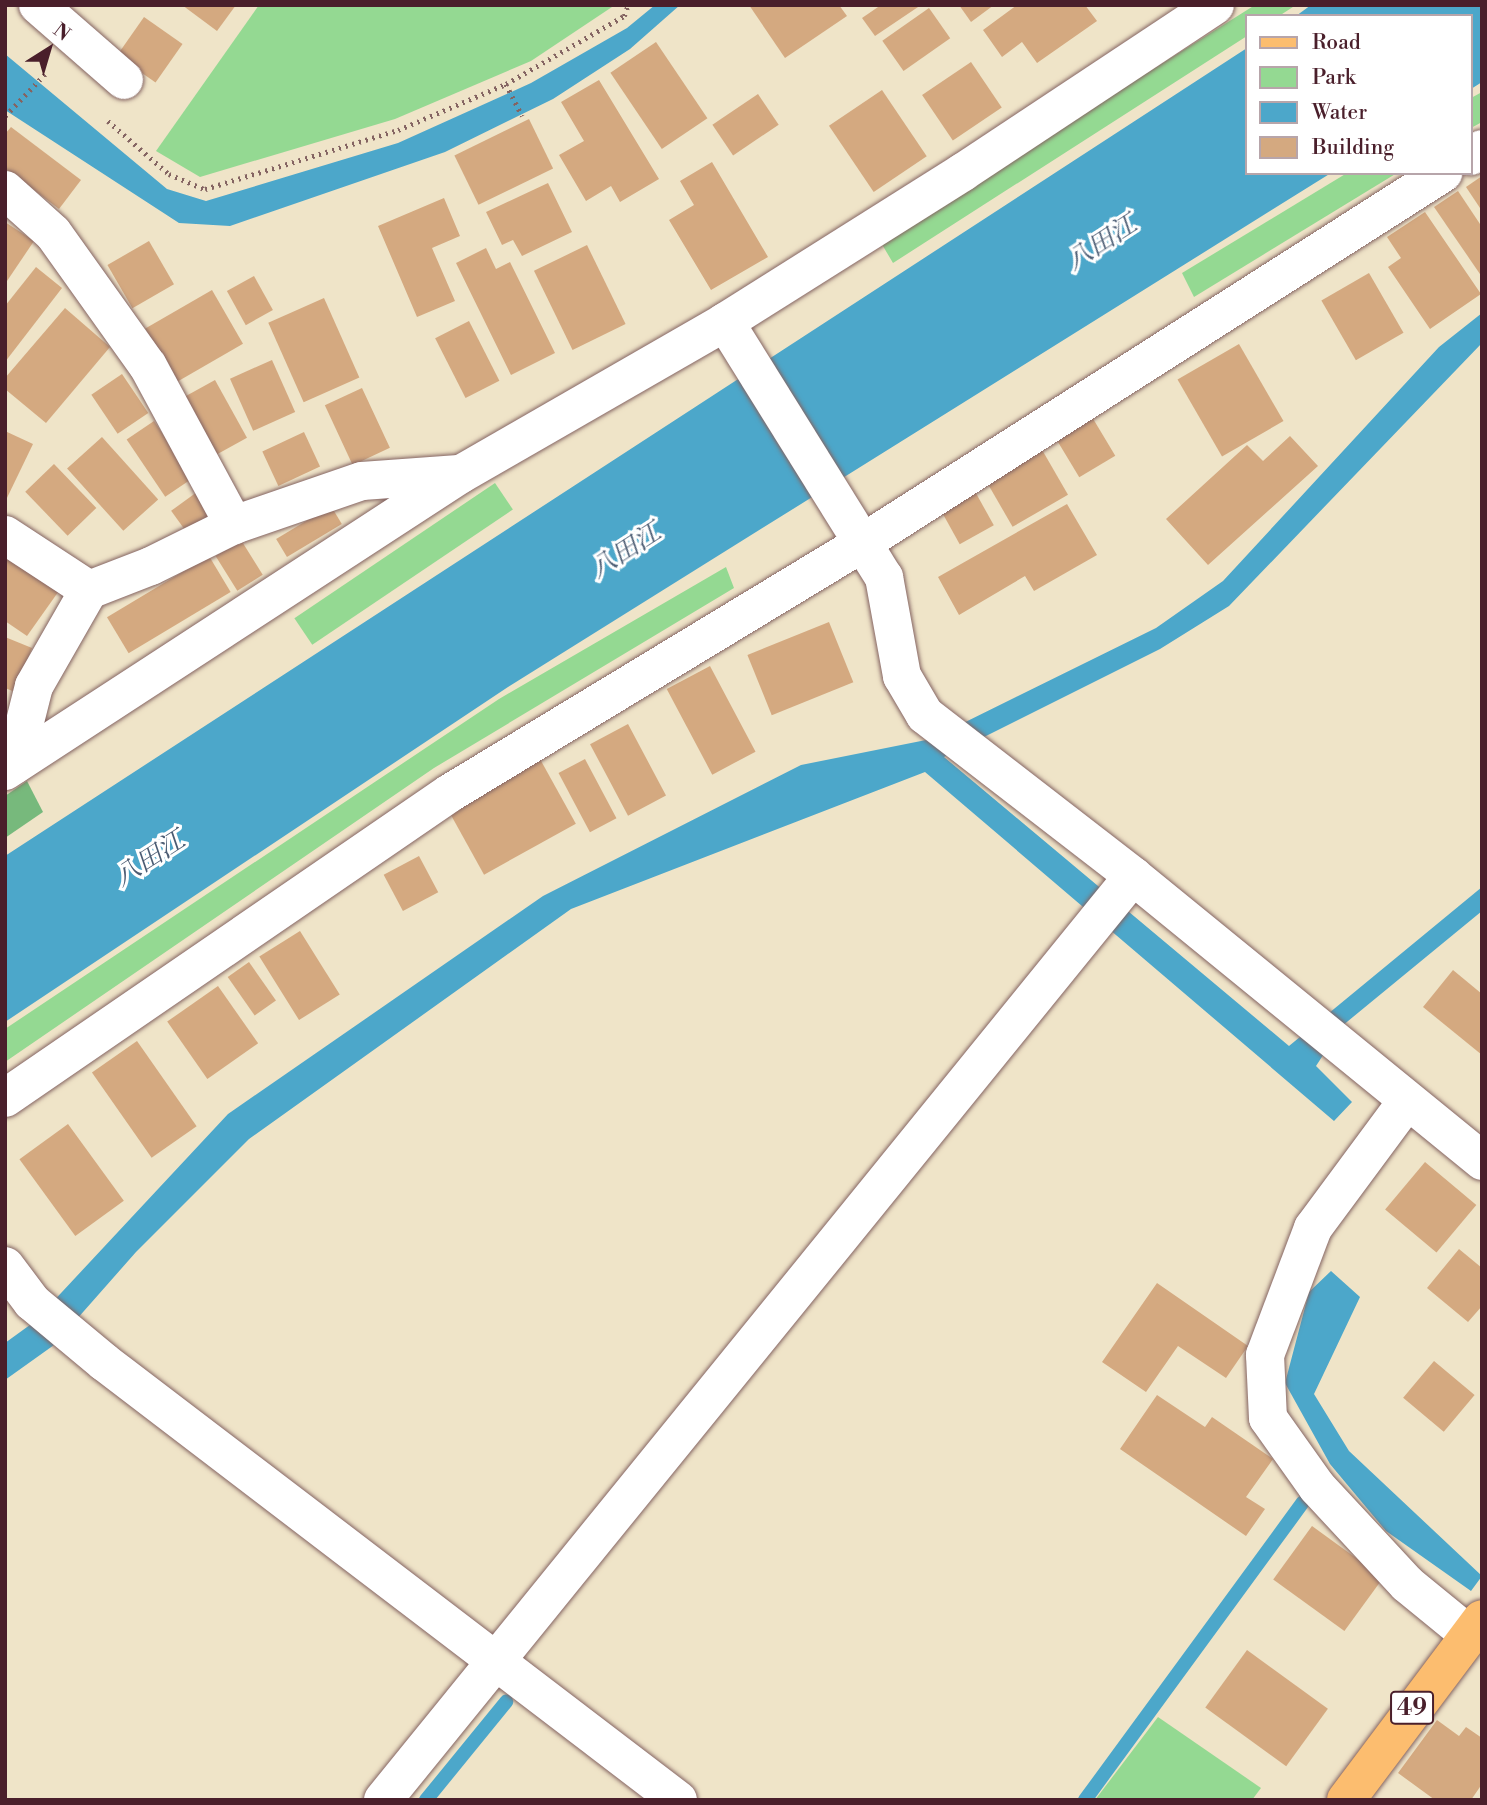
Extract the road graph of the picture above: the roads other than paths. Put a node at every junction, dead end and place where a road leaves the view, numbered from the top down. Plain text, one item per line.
1 (38, 5) edge
2 (1215, 5) edge
3 (124, 80) dead end
4 (1440, 175) edge
5 (5, 190) edge
6 (724, 322) junction
7 (461, 474) junction
8 (234, 525) junction
9 (5, 534) edge
10 (864, 542) junction
11 (89, 590) junction
12 (10, 768) edge
13 (1133, 876) junction
14 (5, 1098) edge
15 (1407, 1101) junction
16 (1482, 1161) edge
17 (5, 1266) edge
18 (1474, 1626) edge
19 (493, 1661) junction
20 (383, 1800) edge
21 (678, 1800) edge
22 (1346, 1800) edge

1 - 3 street
2 - 6 street
4 - 10 street
5 - 8 street
6 - 7 street
6 - 10 street
7 - 8 street
7 - 12 street
8 - 11 street
9 - 11 street
10 - 13 street
10 - 14 street
11 - 12 street
13 - 15 street
13 - 19 street
15 - 16 street
15 - 18 street
17 - 19 street
18 - 22 main road, 49
19 - 20 street
19 - 21 street

